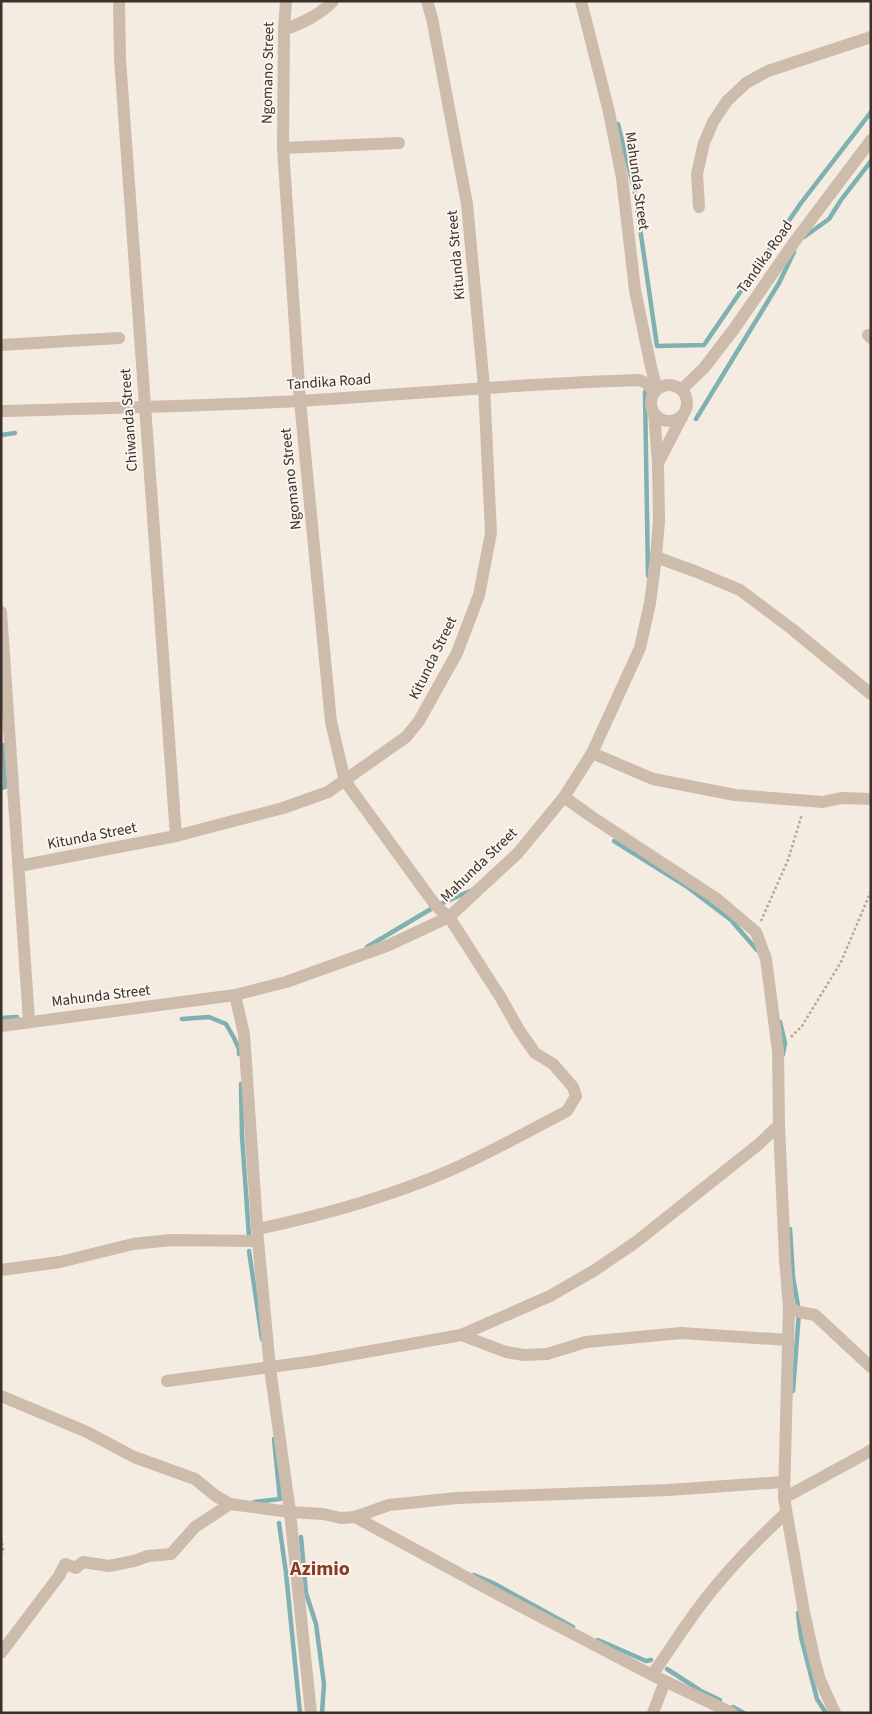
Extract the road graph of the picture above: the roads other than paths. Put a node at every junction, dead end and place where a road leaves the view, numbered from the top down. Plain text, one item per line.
1 (119, 1) edge
2 (286, 1) edge
3 (333, 1) edge
4 (427, 1) edge
5 (581, 1) edge
6 (284, 30) junction
7 (871, 37) edge
8 (871, 140) edge
9 (399, 143) dead end
10 (283, 148) junction
11 (698, 207) dead end
12 (119, 338) dead end
13 (1, 345) edge
14 (484, 387) junction
15 (682, 389) junction
16 (656, 390) junction
17 (300, 401) junction
18 (144, 406) junction
19 (1, 411) edge
20 (654, 413) junction
21 (682, 416) junction
22 (658, 463) junction
23 (656, 557) junction
24 (1, 612) edge
25 (871, 694) edge
26 (592, 753) junction
27 (345, 781) junction
28 (564, 797) junction
29 (871, 799) edge
30 (176, 836) junction
31 (19, 866) junction
32 (449, 917) junction
33 (235, 995) junction
34 (29, 1021) junction
35 (1, 1026) edge
36 (779, 1125) junction
37 (258, 1235) junction
38 (1, 1270) edge
39 (789, 1308) junction
40 (461, 1335) junction
41 (788, 1340) junction
42 (871, 1367) edge
43 (270, 1368) junction
44 (167, 1381) dead end
45 (1, 1396) edge
46 (871, 1450) edge
47 (783, 1482) junction
48 (784, 1498) junction
49 (230, 1504) junction
50 (290, 1512) junction
51 (786, 1513) junction
52 (355, 1517) junction
53 (1, 1653) edge
54 (652, 1675) junction
55 (665, 1681) junction
56 (312, 1713) edge
57 (652, 1713) edge
58 (732, 1713) edge
59 (835, 1713) edge

1 - 18 street, Chiwanda Street
2 - 6 street, Ngomano Street
3 - 6 street
4 - 14 street, Kitunda Street
5 - 16 street, Mahunda Street
6 - 10 street, Ngomano Street
7 - 11 street
8 - 15 street, Tandika Road
9 - 10 street
10 - 17 street, Ngomano Street
12 - 13 street
14 - 16 street, Tandika Road
14 - 17 street, Tandika Road
14 - 27 street, Kitunda Street
15 - 16 street
15 - 21 street
16 - 20 street
17 - 18 street, Tandika Road
17 - 27 street, Ngomano Street
18 - 19 street, Tandika Road
18 - 30 street, Chiwanda Street
20 - 21 street
20 - 22 street, Mahunda Street
21 - 22 street
22 - 23 street, Mahunda Street
23 - 25 street
23 - 26 street, Mahunda Street
24 - 31 street
26 - 28 street, Mahunda Street
26 - 29 street
27 - 30 street, Kitunda Street
27 - 32 street, Ngomano Street
28 - 32 street, Mahunda Street
28 - 36 street
30 - 31 street, Kitunda Street
31 - 34 street
32 - 33 street, Mahunda Street
32 - 37 street, Ngomano Street
33 - 34 street, Mahunda Street
33 - 37 street
34 - 35 street, Mahunda Street
36 - 39 street
36 - 40 street
37 - 38 street, Ngomano Street
37 - 43 street
39 - 41 street
39 - 42 street
40 - 41 street
40 - 43 street
41 - 47 street
43 - 44 street
43 - 50 street
45 - 49 street
46 - 48 street
47 - 48 street
47 - 52 street
48 - 51 street
49 - 50 street
49 - 53 street
50 - 52 street
50 - 56 street
51 - 54 street
51 - 59 street
52 - 54 street
54 - 55 street
55 - 57 street
55 - 58 street

